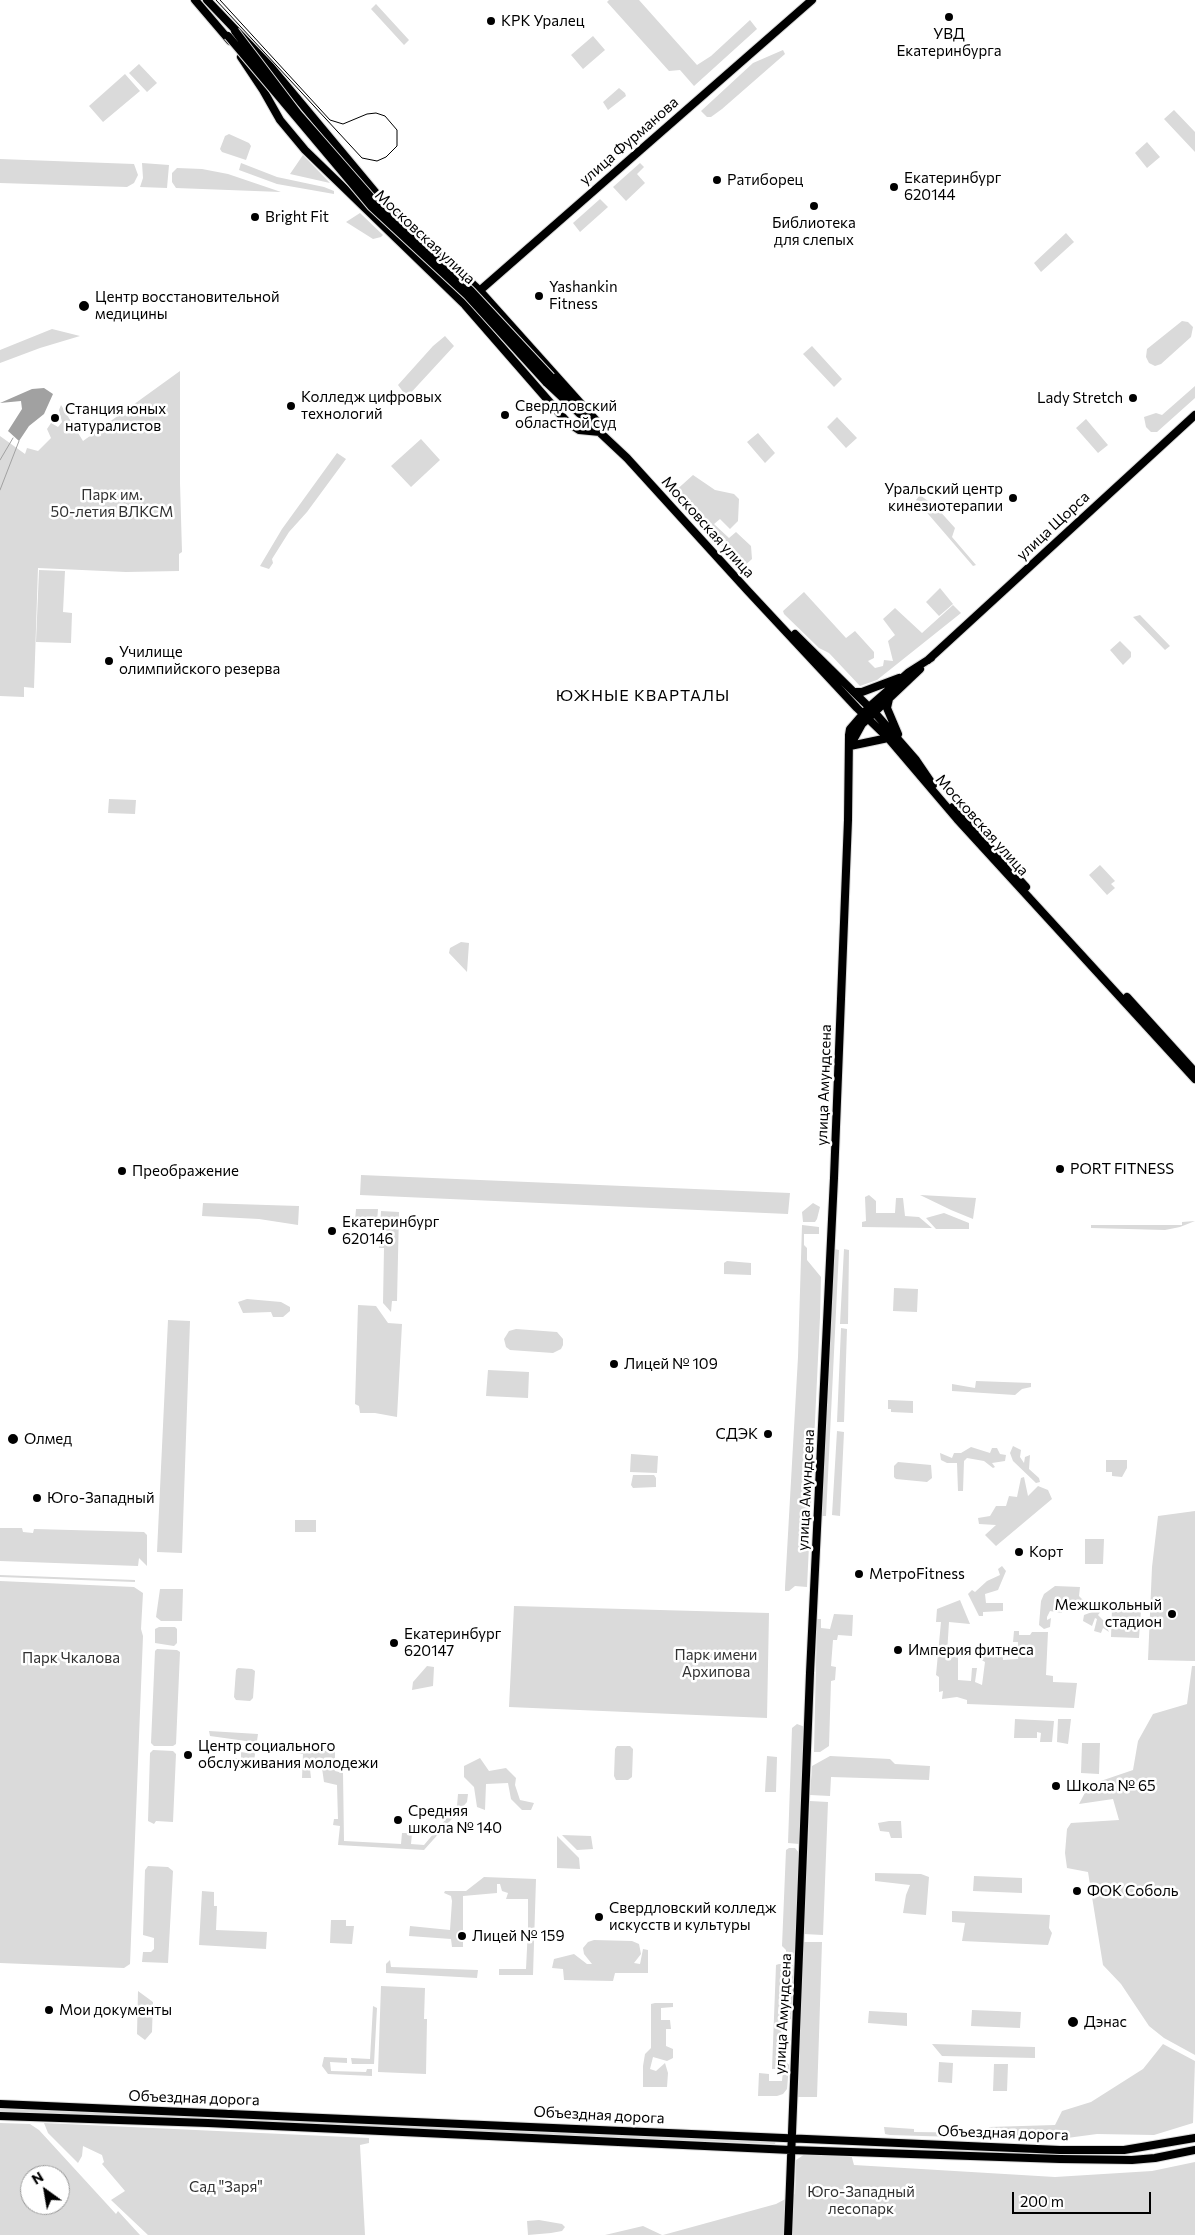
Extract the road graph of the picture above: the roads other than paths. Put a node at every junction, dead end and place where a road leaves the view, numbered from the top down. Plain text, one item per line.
1 (195, 0) edge
2 (207, 0) edge
3 (812, 0) edge
4 (235, 31) junction
5 (228, 36) junction
6 (480, 291) junction
7 (465, 305) junction
8 (548, 379) junction
9 (1195, 415) edge
10 (601, 429) junction
11 (931, 658) junction
12 (903, 676) junction
13 (854, 692) junction
14 (889, 699) junction
15 (869, 713) junction
16 (888, 738) junction
17 (850, 746) junction
18 (916, 760) junction
19 (1195, 1072) edge
20 (1195, 1079) edge
21 (0, 2104) edge
22 (0, 2116) edge
23 (792, 2138) junction
24 (1195, 2138) edge
25 (791, 2150) junction
26 (1195, 2150) edge
27 (788, 2235) edge

1 - 5 main road, Московская улица
2 - 4 main road, Московская улица
3 - 6 main road, улица Фурманова
4 - 6 main road, Московская улица, bridge
4 - 8 main road, Московская улица, bridge
5 - 7 main road, Московская улица, bridge
5 - 8 main road, Московская улица, bridge
6 - 7 main road, улица Фурманова
6 - 10 main road, Московская улица
7 - 10 main road, Московская улица
8 - 10 main road, Московская улица
9 - 11 main road, улица Щорса
10 - 13 main road, Московская улица
10 - 15 main road, Московская улица
11 - 12 main road, улица Щорса
11 - 14 main road, улица Щорса
12 - 13 main road
12 - 15 main road, улица Щорса
13 - 15 main road, Московская улица
14 - 15 main road, улица Щорса
14 - 18 main road
15 - 16 main road, Московская улица
15 - 17 main road, улица Щорса
15 - 18 main road, Московская улица
16 - 17 main road
16 - 20 main road, Московская улица
17 - 23 main road, улица Амундсена
18 - 19 main road, Московская улица
21 - 23 main road, Объездная дорога
22 - 25 main road, Объездная дорога
23 - 24 main road, Объездная дорога
23 - 25 main road, улица Амундсена
25 - 26 main road, Объездная дорога
25 - 27 main road, улица Амундсена

